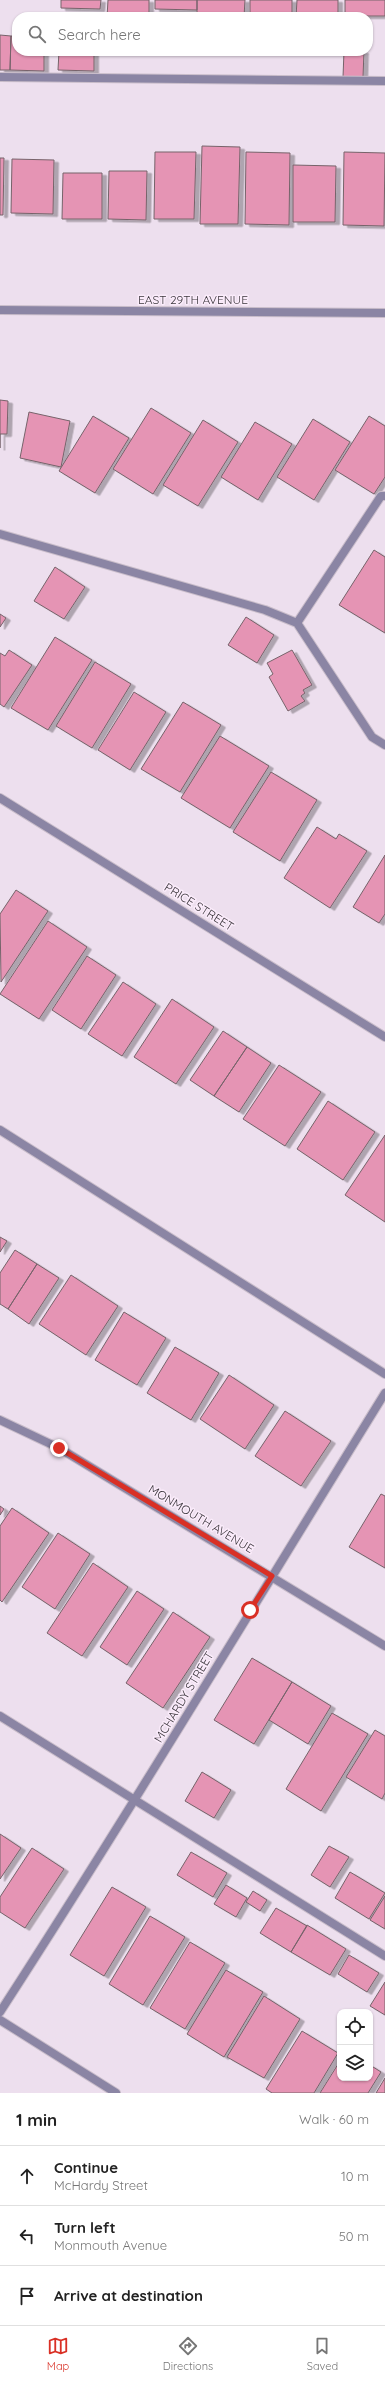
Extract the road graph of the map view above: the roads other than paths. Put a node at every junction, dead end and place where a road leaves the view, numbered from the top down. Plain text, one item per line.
1 (0, 77) edge
2 (385, 81) edge
3 (0, 310) edge
4 (385, 313) edge
5 (385, 496) edge
6 (0, 534) edge
7 (297, 623) junction
8 (385, 745) edge
9 (0, 798) edge
10 (385, 1037) edge
11 (0, 1130) edge
12 (385, 1374) edge
13 (385, 1393) edge
14 (0, 1420) edge
15 (272, 1576) junction
16 (385, 1646) edge
17 (0, 1716) edge
18 (135, 1802) junction
19 (385, 1956) edge
20 (0, 2012) edge
21 (0, 2020) edge
22 (116, 2093) edge

1 - 2 street
3 - 4 street, EAST 29TH AVENUE
5 - 7 street
6 - 7 street
7 - 8 street
9 - 10 street, PRICE STREET
11 - 12 street
13 - 15 street, MCHARDY STREET
14 - 15 street, MONMOUTH AVENUE
15 - 16 street, MONMOUTH AVENUE
15 - 18 street, MCHARDY STREET
17 - 18 street
18 - 19 street
18 - 20 street, MCHARDY STREET
21 - 22 street

